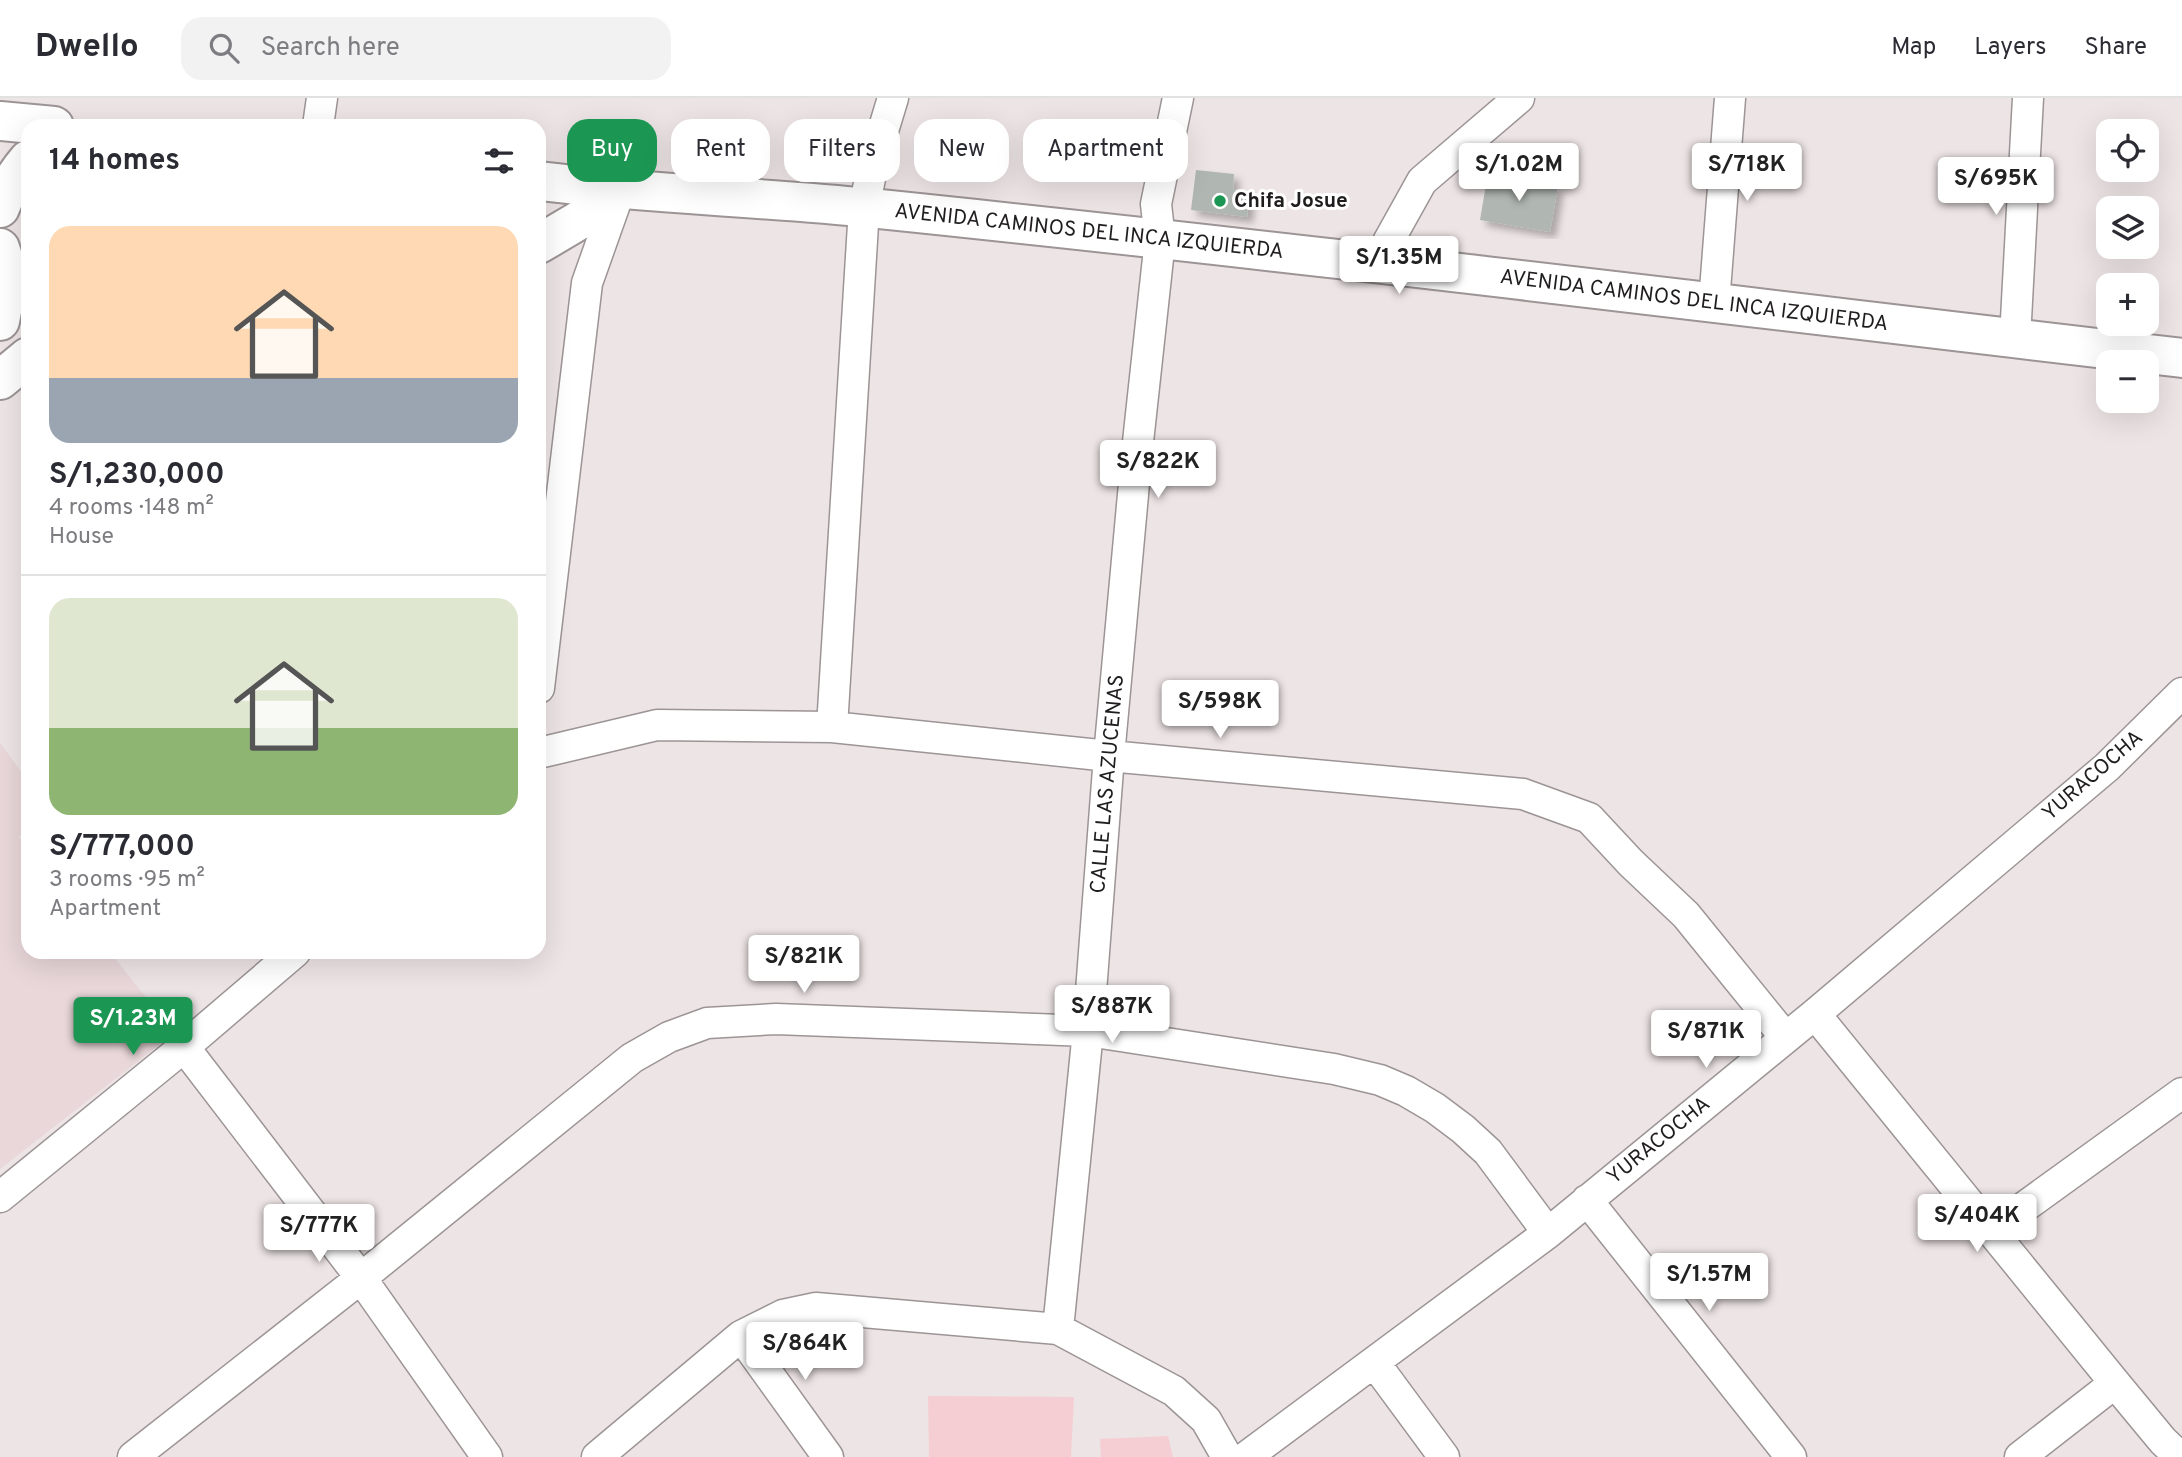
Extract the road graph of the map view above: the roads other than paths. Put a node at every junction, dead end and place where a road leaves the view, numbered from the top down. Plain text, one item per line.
1 (322, 98) edge
2 (893, 98) edge
3 (1178, 98) edge
4 (1519, 98) edge
5 (1730, 98) edge
6 (2028, 98) edge
7 (319, 119) edge
8 (0, 121) edge
9 (21, 123) edge
10 (21, 169) edge
11 (546, 182) edge
12 (620, 191) junction
13 (0, 208) edge
14 (864, 208) junction
15 (546, 240) edge
16 (1160, 240) junction
17 (1388, 264) junction
18 (12, 269) edge
19 (1714, 303) junction
20 (0, 321) edge
21 (2015, 338) junction
22 (2182, 358) edge
23 (21, 363) edge
24 (0, 380) edge
25 (546, 629) edge
26 (2182, 693) edge
27 (832, 727) junction
28 (546, 752) edge
29 (1109, 756) junction
30 (287, 959) edge
31 (1815, 1014) junction
32 (1088, 1031) junction
33 (1785, 1037) junction
34 (184, 1048) junction
35 (2182, 1094) edge
36 (0, 1197) edge
37 (1587, 1200) junction
38 (1991, 1231) junction
39 (1548, 1233) junction
40 (362, 1278) junction
41 (1058, 1329) junction
42 (741, 1336) junction
43 (1374, 1362) junction
44 (2115, 1383) junction
45 (133, 1457) edge
46 (487, 1457) edge
47 (597, 1457) edge
48 (828, 1457) edge
49 (1227, 1457) edge
50 (1246, 1457) edge
51 (1444, 1457) edge
52 (1791, 1457) edge
53 (2020, 1457) edge
54 (2180, 1457) edge

1 - 7 street
2 - 14 street
3 - 16 street, CALLE LAS AZUCENAS
4 - 17 street
5 - 19 street
6 - 21 street
8 - 9 main road
10 - 13 main road
11 - 12 main road, AVENIDA CAMINOS DEL INCA IZQUIERDA
12 - 14 main road, AVENIDA CAMINOS DEL INCA IZQUIERDA
12 - 15 main road
12 - 25 street
14 - 16 main road, AVENIDA CAMINOS DEL INCA IZQUIERDA
14 - 27 street
16 - 17 main road, AVENIDA CAMINOS DEL INCA IZQUIERDA
16 - 29 street, CALLE LAS AZUCENAS
17 - 19 main road, AVENIDA CAMINOS DEL INCA IZQUIERDA
18 - 20 main road
19 - 21 main road, AVENIDA CAMINOS DEL INCA IZQUIERDA
21 - 22 main road, AVENIDA CAMINOS DEL INCA IZQUIERDA
23 - 24 main road
26 - 31 street, YURACOCHA
27 - 28 street
27 - 29 street
29 - 32 street, CALLE LAS AZUCENAS
29 - 33 street
30 - 34 street
31 - 33 street, YURACOCHA
31 - 38 street
32 - 39 street
32 - 40 street
32 - 41 street, CALLE LAS AZUCENAS
33 - 37 street, YURACOCHA
34 - 36 street
34 - 40 street
35 - 38 street
37 - 39 street, YURACOCHA
37 - 52 street
38 - 44 street
39 - 43 street, YURACOCHA
40 - 45 street
40 - 46 street
41 - 42 street
41 - 49 street
42 - 47 street
42 - 48 street
43 - 50 street, YURACOCHA
43 - 51 street
44 - 53 street
44 - 54 street

